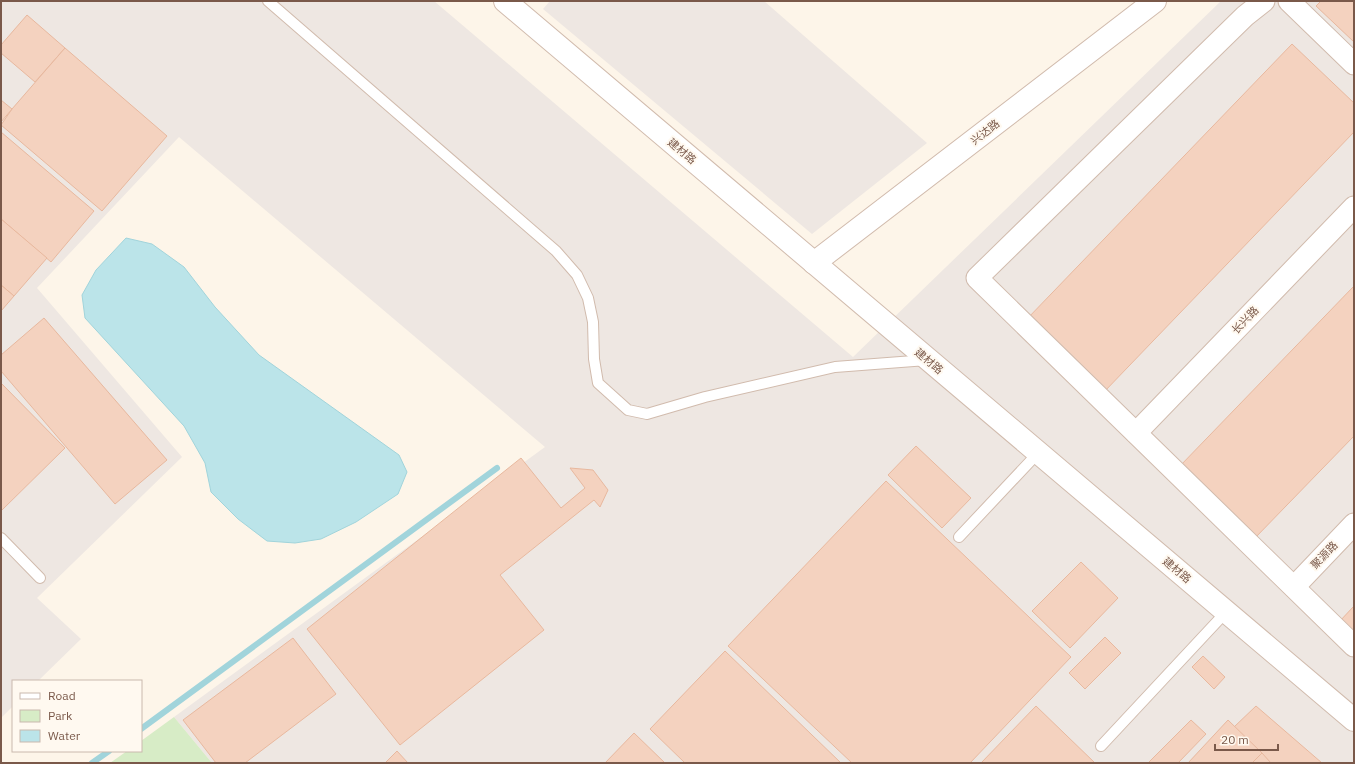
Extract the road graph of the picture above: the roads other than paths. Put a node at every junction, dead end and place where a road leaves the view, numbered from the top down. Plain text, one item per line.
1 (268, 1) edge
2 (505, 1) edge
3 (1155, 1) edge
4 (1264, 1) edge
5 (1288, 1) edge
6 (1354, 64) edge
7 (1354, 207) edge
8 (814, 263) junction
9 (929, 360) junction
10 (1136, 433) junction
11 (1038, 453) junction
12 (1354, 524) edge
13 (959, 537) dead end
14 (1, 538) edge
15 (40, 578) dead end
16 (1294, 587) junction
17 (1226, 612) junction
18 (1354, 646) edge
19 (1354, 720) edge
20 (1101, 746) dead end

1 - 9 lane
2 - 8 street, 建材路
3 - 8 street, 兴达路
4 - 10 street
5 - 6 street
7 - 10 street, 长兴路
8 - 9 street, 建材路
9 - 11 street, 建材路
10 - 16 street
11 - 13 lane
11 - 17 street, 建材路
12 - 16 street, 聚源路
14 - 15 lane
16 - 18 street
17 - 19 street, 建材路
17 - 20 lane

